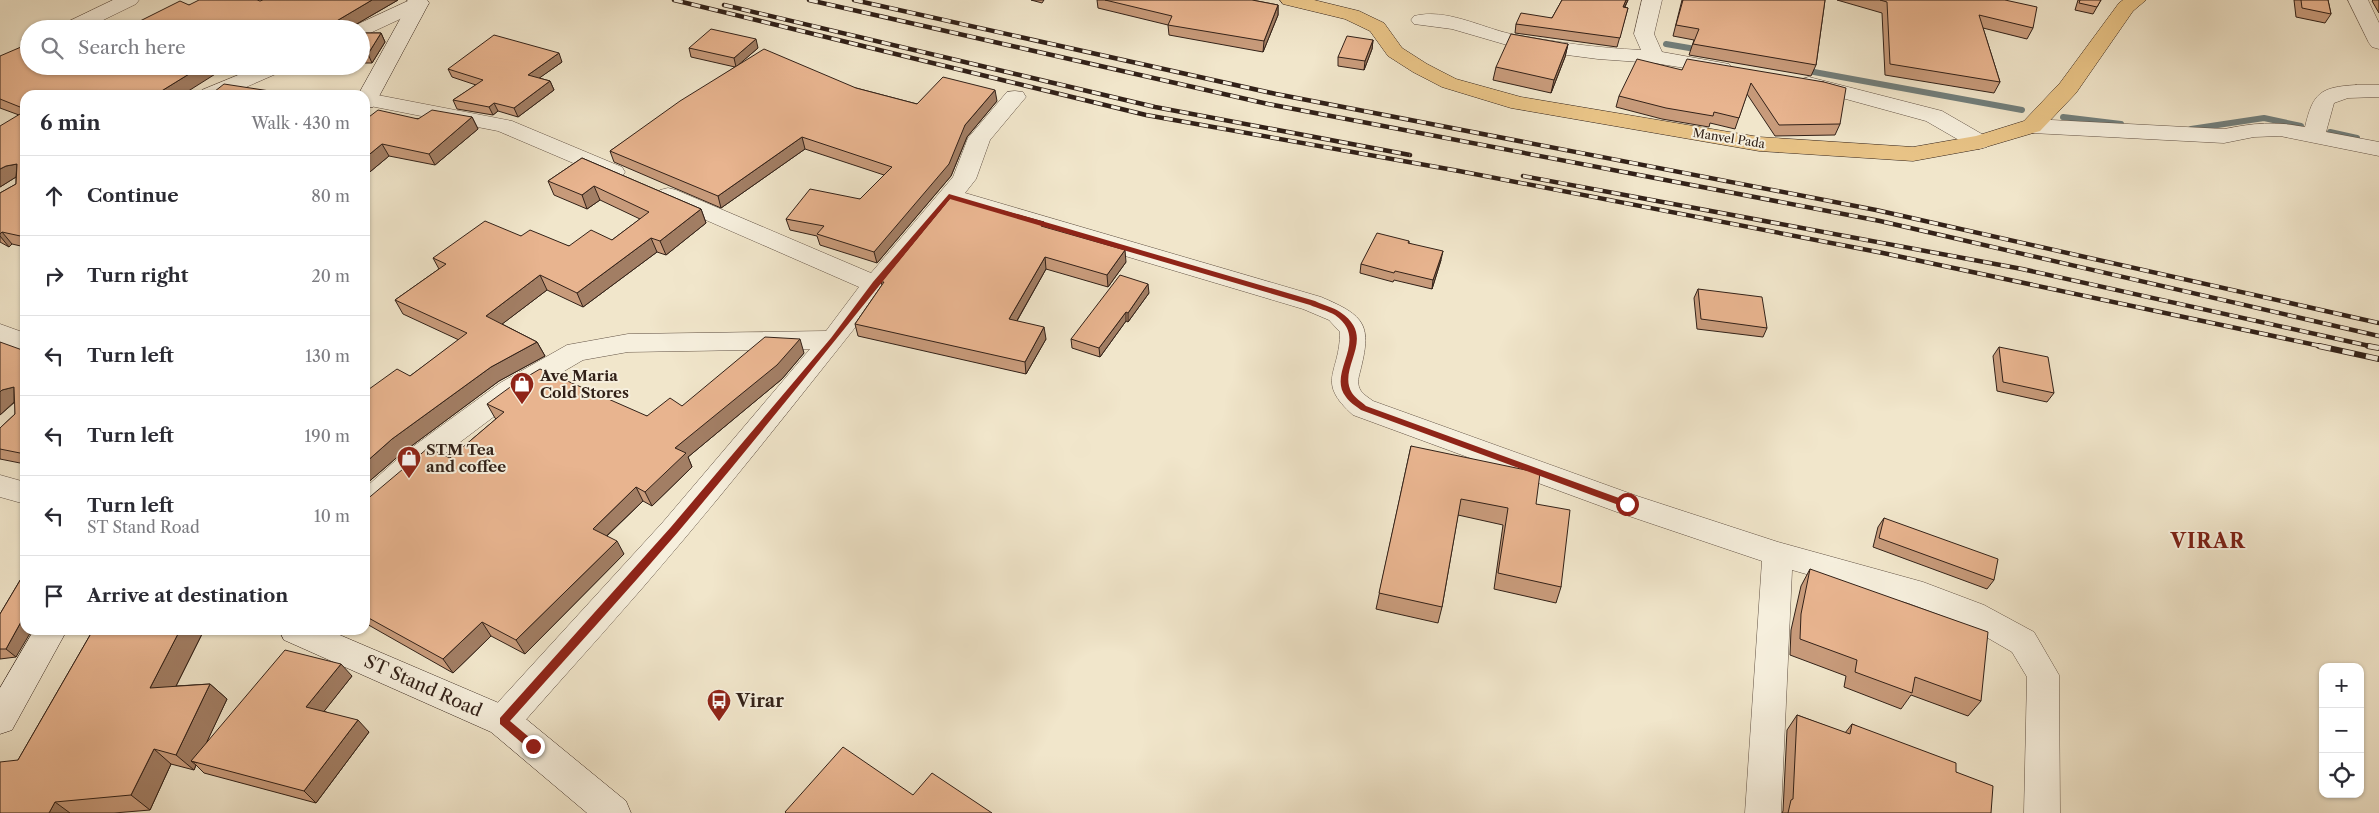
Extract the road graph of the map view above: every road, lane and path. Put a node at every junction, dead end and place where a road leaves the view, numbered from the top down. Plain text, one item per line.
1 (129, 0) edge
2 (1290, 0) edge
3 (1652, 0) edge
4 (2136, 0) edge
5 (2358, 0) edge
6 (418, 1) edge
7 (87, 20) edge
8 (1421, 20) dead end
9 (370, 25) edge
10 (2379, 44) edge
11 (1654, 57) junction
12 (1743, 72) edge
13 (257, 75) edge
14 (1792, 80) edge
15 (222, 90) edge
16 (2379, 91) edge
17 (370, 92) edge
18 (1015, 97) dead end
19 (370, 101) edge
20 (2032, 126) junction
21 (2314, 135) junction
22 (1979, 142) junction
23 (2379, 149) edge
24 (949, 196) junction
25 (875, 284) junction
26 (0, 333) edge
27 (833, 340) junction
28 (20, 341) edge
29 (0, 486) edge
30 (20, 492) edge
31 (370, 501) edge
32 (1778, 554) junction
33 (47, 635) edge
34 (306, 635) edge
35 (0, 719) edge
36 (503, 721) junction
37 (613, 813) edge
38 (1763, 813) edge
39 (2042, 813) edge

1 - 7 street
2 - 22 main road, Manvel Pada
3 - 11 street
4 - 20 main road, Manvel Pada
5 - 10 street
6 - 9 street
6 - 17 street
8 - 11 street
11 - 12 street
13 - 15 street
14 - 22 street
16 - 21 street
18 - 24 street
19 - 25 street
20 - 21 street
20 - 22 main road, Manvel Pada
21 - 23 street
24 - 25 street
24 - 32 street
25 - 27 street
26 - 28 street
27 - 31 street
27 - 36 street
29 - 30 street
32 - 38 street
32 - 39 street
33 - 35 street
34 - 36 street, ST Stand Road
36 - 37 street, ST Stand Road

